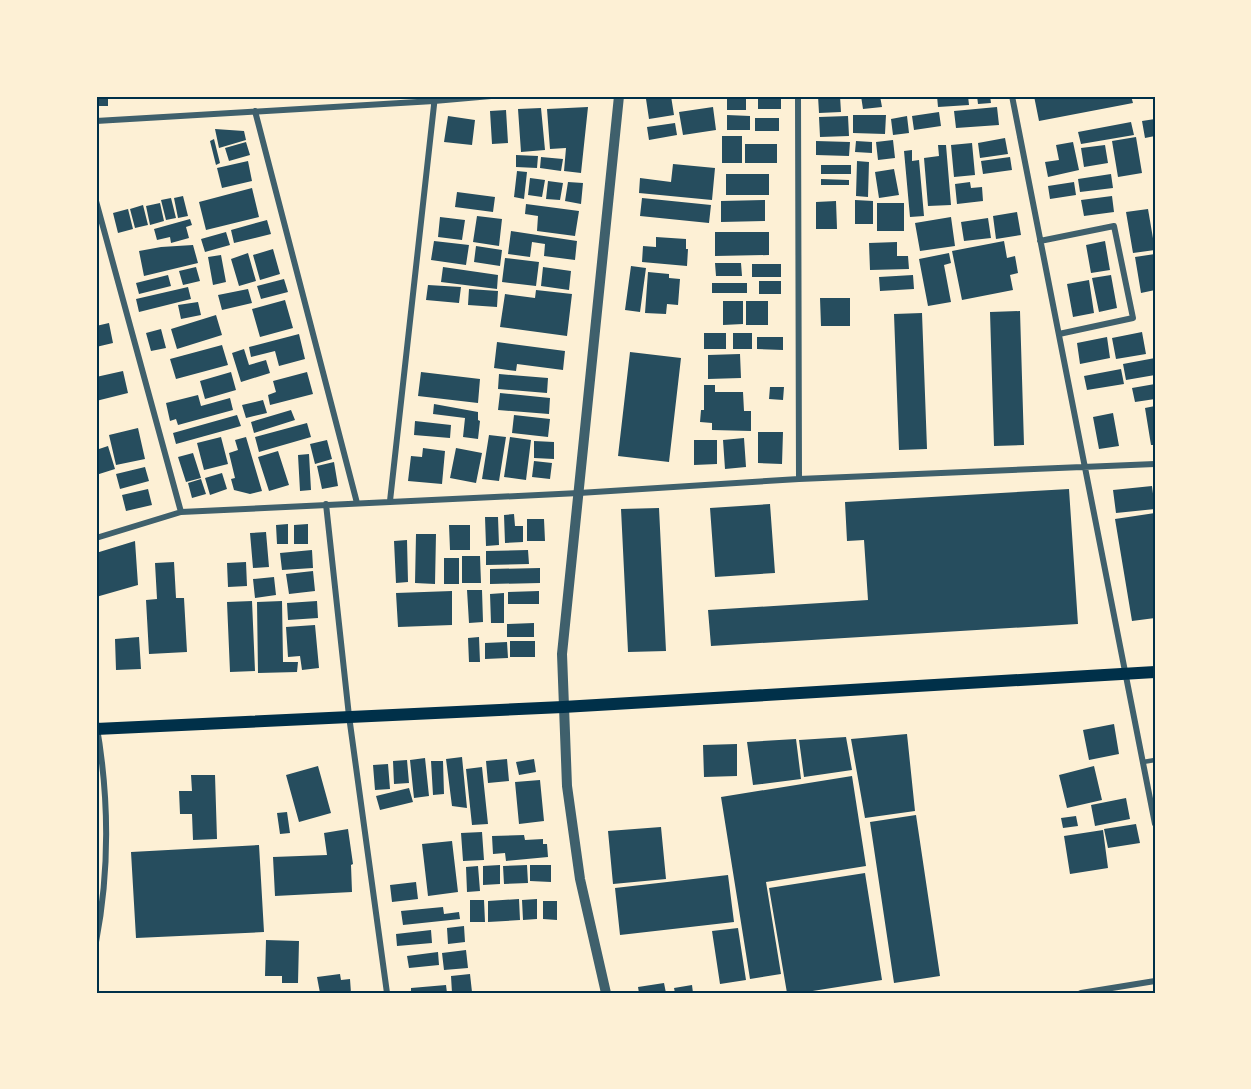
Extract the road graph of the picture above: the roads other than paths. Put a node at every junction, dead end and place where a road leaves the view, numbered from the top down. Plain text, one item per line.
1 (491, 96) edge
2 (619, 96) edge
3 (798, 96) edge
4 (1012, 96) edge
5 (435, 99) edge
6 (255, 111) junction
7 (96, 121) edge
8 (96, 201) edge
9 (1040, 241) junction
10 (1059, 334) junction
11 (1155, 464) edge
12 (1085, 468) junction
13 (799, 479) junction
14 (579, 493) junction
15 (390, 501) junction
16 (357, 502) junction
17 (326, 504) junction
18 (181, 512) junction
19 (96, 538) edge
20 (1155, 672) edge
21 (1125, 674) junction
22 (563, 707) junction
23 (349, 716) junction
24 (96, 727) edge
25 (1155, 760) edge
26 (1143, 762) junction
27 (1155, 824) edge
28 (96, 942) edge
29 (1155, 981) edge
30 (387, 993) edge
31 (606, 993) edge
32 (1081, 993) edge

1 - 5 street
2 - 14 street
3 - 13 street
4 - 9 street
5 - 6 street
5 - 15 street
6 - 7 street
6 - 16 street
8 - 18 street
9 - 10 street
9 - 10 street
10 - 12 street
11 - 12 street
12 - 13 street
12 - 21 street
13 - 14 street
14 - 15 street
14 - 22 street
15 - 16 street
16 - 17 street
17 - 18 street
17 - 23 street
18 - 19 street
20 - 21 main road
21 - 22 main road
21 - 26 street
22 - 23 main road
22 - 31 street
23 - 24 main road
23 - 30 street
24 - 28 street
25 - 26 lane
26 - 27 street
29 - 32 street

